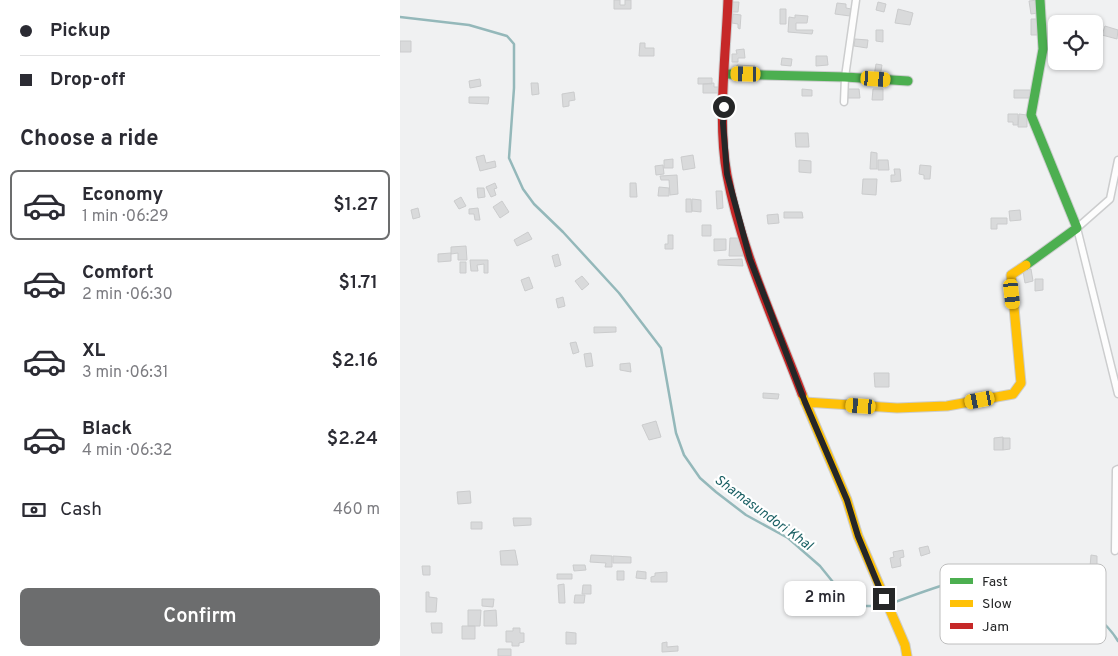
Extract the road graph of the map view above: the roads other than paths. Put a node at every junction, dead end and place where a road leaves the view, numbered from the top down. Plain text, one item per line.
1 (728, 0) edge
2 (856, 0) edge
3 (1040, 0) edge
4 (726, 74) junction
5 (846, 77) junction
6 (908, 81) dead end
7 (844, 102) dead end
8 (1118, 160) edge
9 (1077, 228) junction
10 (1118, 394) edge
11 (805, 402) junction
12 (1118, 469) edge
13 (1115, 551) dead end
14 (907, 656) edge

1 - 4 street
2 - 5 street
3 - 9 street
4 - 5 street
4 - 11 street
5 - 6 street
5 - 7 street
8 - 9 street
9 - 10 street
9 - 11 street
11 - 14 street
12 - 13 street

